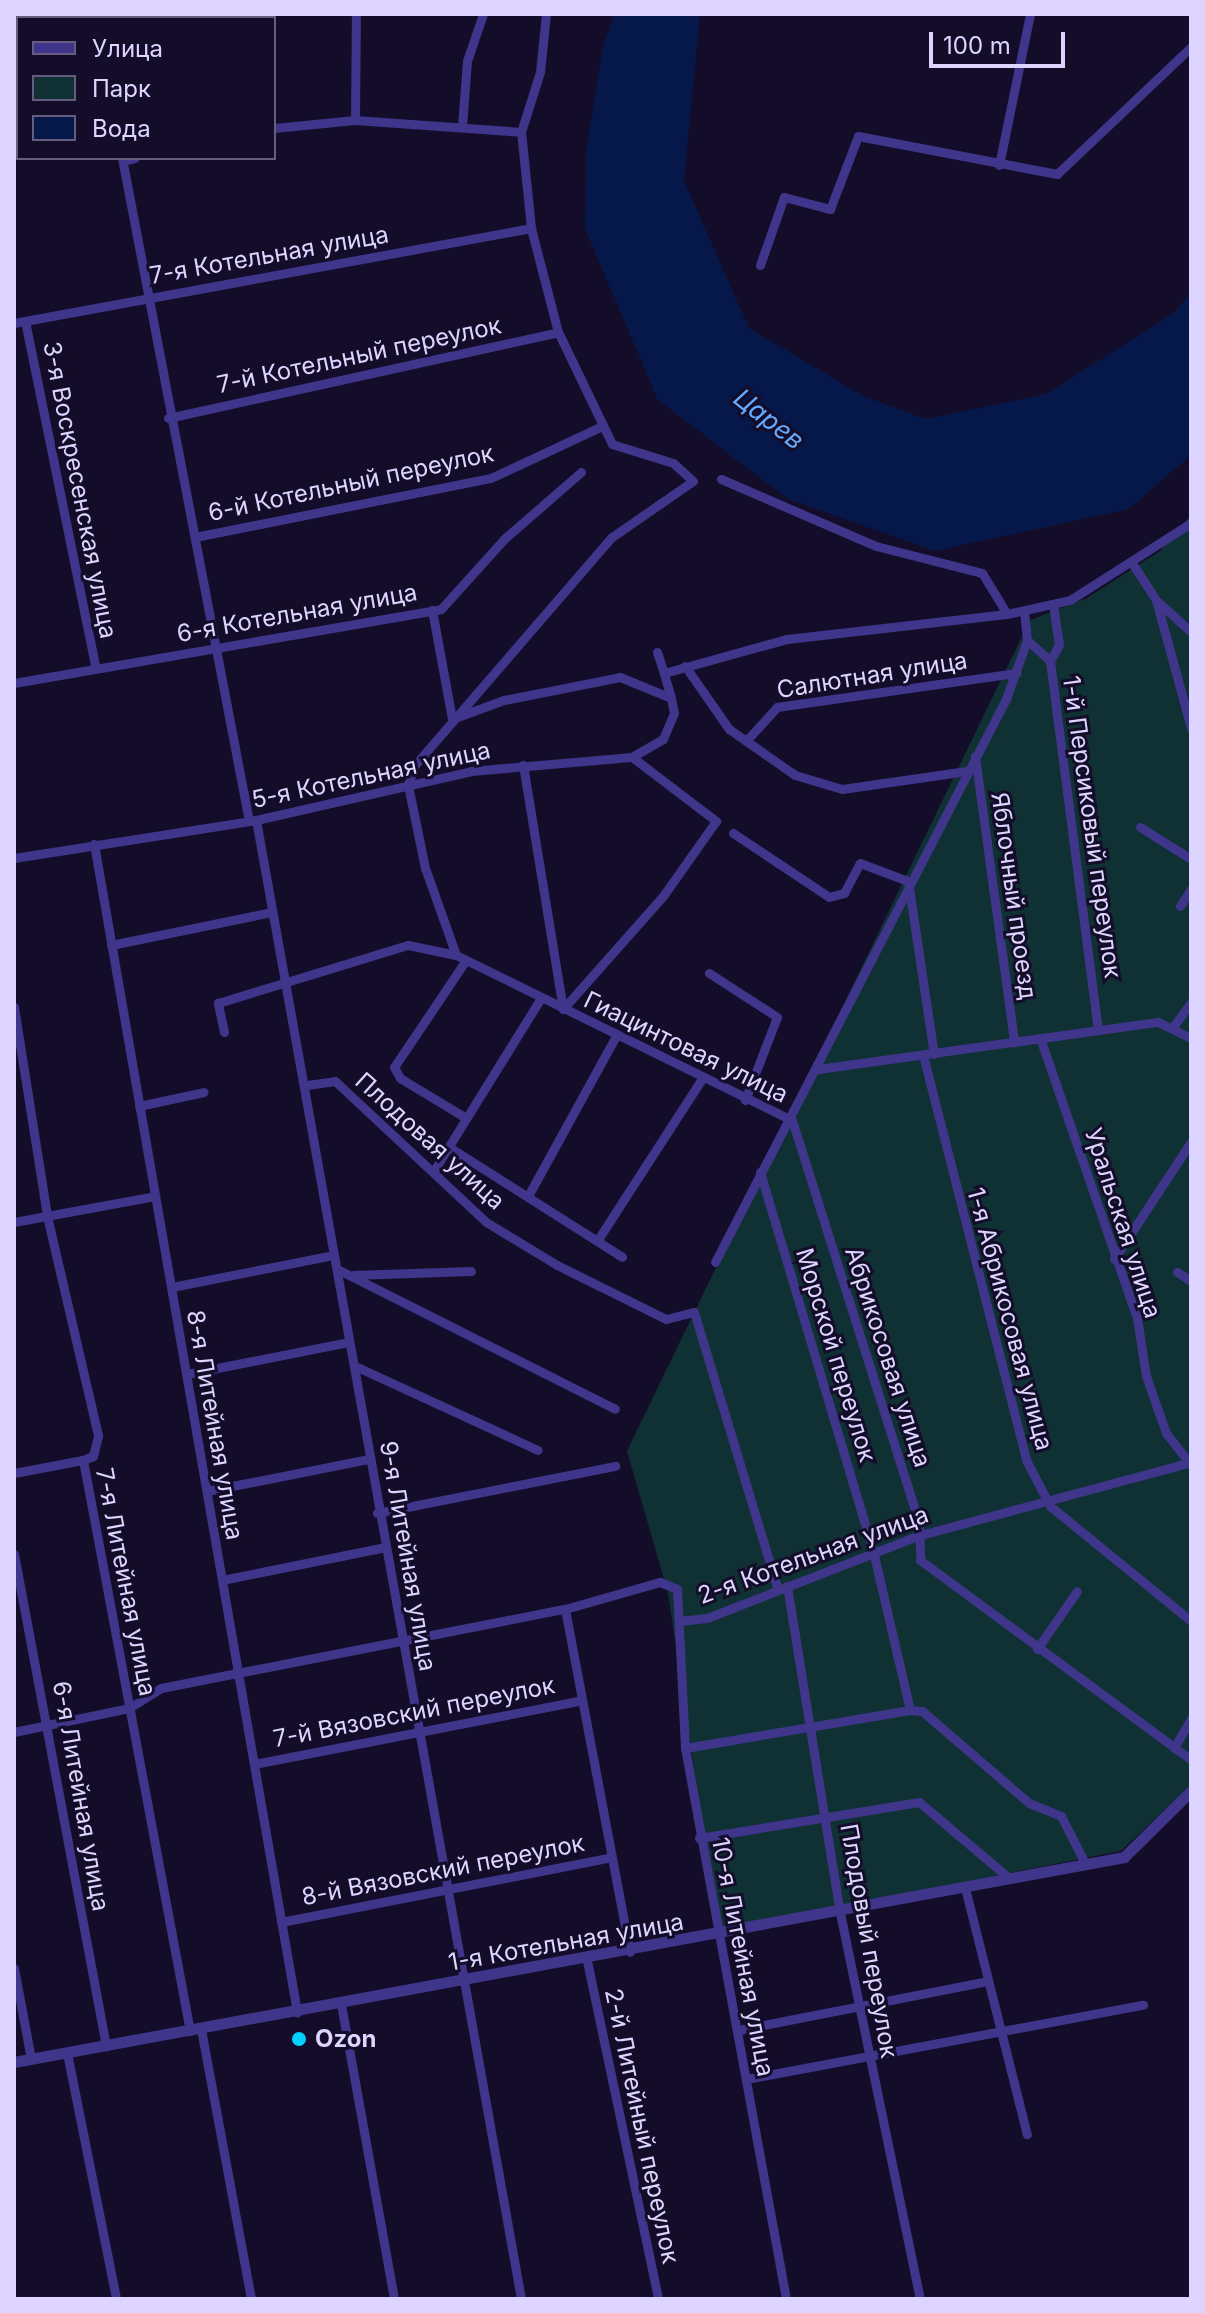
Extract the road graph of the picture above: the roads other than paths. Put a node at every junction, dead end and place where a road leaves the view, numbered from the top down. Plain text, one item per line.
1 (356, 14) edge
2 (483, 14) edge
3 (546, 14) edge
4 (1030, 14) edge
5 (1191, 47) edge
6 (355, 120) junction
7 (462, 126) junction
8 (276, 128) edge
9 (521, 132) junction
10 (123, 160) edge
11 (999, 165) junction
12 (531, 228) junction
13 (760, 265) dead end
14 (144, 298) junction
15 (25, 321) junction
16 (14, 322) edge
17 (558, 332) junction
18 (168, 418) junction
19 (602, 426) junction
20 (581, 472) dead end
21 (721, 479) dead end
22 (1191, 523) edge
23 (195, 537) junction
24 (1132, 563) junction
25 (1156, 600) junction
26 (1053, 604) junction
27 (432, 610) junction
28 (1024, 613) junction
29 (1007, 614) junction
30 (1191, 632) edge
31 (1027, 640) junction
32 (215, 647) junction
33 (657, 652) dead end
34 (1050, 661) junction
35 (95, 666) junction
36 (685, 666) junction
37 (664, 673) junction
38 (1017, 673) junction
39 (14, 683) edge
40 (671, 698) junction
41 (452, 719) junction
42 (1191, 728) edge
43 (746, 741) junction
44 (975, 756) junction
45 (632, 757) junction
46 (523, 765) junction
47 (967, 771) junction
48 (408, 785) junction
49 (253, 820) junction
50 (1140, 827) dead end
51 (733, 833) dead end
52 (94, 844) junction
53 (14, 858) edge
54 (1191, 859) edge
55 (908, 881) junction
56 (1191, 889) edge
57 (1180, 906) dead end
58 (272, 912) junction
59 (111, 945) junction
60 (461, 958) junction
61 (709, 973) dead end
62 (288, 980) junction
63 (541, 998) junction
64 (1191, 1002) edge
65 (14, 1007) edge
66 (563, 1009) junction
67 (1173, 1027) junction
68 (1098, 1029) junction
69 (224, 1032) dead end
70 (616, 1036) junction
71 (1040, 1038) junction
72 (1191, 1038) edge
73 (1014, 1042) junction
74 (934, 1054) junction
75 (923, 1055) junction
76 (818, 1069) junction
77 (701, 1080) junction
78 (307, 1085) junction
79 (204, 1092) dead end
80 (745, 1100) junction
81 (139, 1106) junction
82 (466, 1118) junction
83 (792, 1120) junction
84 (1191, 1142) edge
85 (449, 1147) junction
86 (433, 1172) junction
87 (760, 1172) junction
88 (155, 1196) junction
89 (528, 1196) junction
90 (47, 1216) junction
91 (14, 1222) edge
92 (597, 1241) junction
93 (333, 1255) junction
94 (622, 1257) dead end
95 (1114, 1259) junction
96 (715, 1262) dead end
97 (337, 1269) junction
98 (471, 1271) dead end
99 (1177, 1272) dead end
100 (349, 1275) junction
101 (1191, 1281) edge
102 (172, 1287) junction
103 (694, 1312) joint
104 (348, 1342) junction
105 (355, 1366) junction
106 (187, 1374) junction
107 (615, 1409) dead end
108 (538, 1450) dead end
109 (368, 1459) junction
110 (83, 1460) junction
111 (1190, 1464) edge
112 (615, 1466) dead end
113 (14, 1473) edge
114 (207, 1491) junction
115 (1046, 1499) junction
116 (377, 1513) junction
117 (917, 1536) junction
118 (386, 1547) junction
119 (873, 1551) junction
120 (14, 1554) edge
121 (222, 1580) junction
122 (783, 1588) junction
123 (1077, 1591) dead end
124 (565, 1609) junction
125 (679, 1621) junction
126 (1191, 1621) edge
127 (404, 1639) junction
128 (1037, 1649) junction
129 (238, 1672) junction
130 (582, 1700) junction
131 (129, 1708) junction
132 (910, 1710) junction
133 (1191, 1719) edge
134 (48, 1724) junction
135 (814, 1726) junction
136 (419, 1729) junction
137 (14, 1732) edge
138 (685, 1748) junction
139 (1174, 1748) junction
140 (1191, 1760) edge
141 (254, 1764) junction
142 (1191, 1791) edge
143 (827, 1817) junction
144 (699, 1838) junction
145 (612, 1857) junction
146 (1086, 1865) junction
147 (1010, 1879) junction
148 (965, 1888) junction
149 (448, 1891) junction
150 (840, 1913) junction
151 (281, 1922) junction
152 (722, 1935) junction
153 (630, 1953) junction
154 (587, 1961) junction
155 (14, 1968) edge
156 (987, 1981) junction
157 (459, 1983) junction
158 (341, 2004) junction
159 (1143, 2005) dead end
160 (860, 2006) junction
161 (297, 2012) junction
162 (196, 2030) junction
163 (738, 2030) junction
164 (999, 2030) junction
165 (106, 2046) junction
166 (67, 2053) junction
167 (869, 2055) junction
168 (31, 2059) junction
169 (14, 2062) edge
170 (746, 2079) junction
171 (1027, 2134) dead end
172 (116, 2299) edge
173 (251, 2299) edge
174 (394, 2299) edge
175 (521, 2299) edge
176 (658, 2299) edge
177 (786, 2299) edge
178 (920, 2299) edge

1 - 6 street
2 - 7 street
3 - 9 street
4 - 11 street
5 - 11 street
6 - 7 street
6 - 8 street
7 - 9 street
9 - 12 street
10 - 14 street, 9-я Литейная улица
11 - 13 street
12 - 14 street, 7-я Котельная улица
12 - 17 street
14 - 15 street, 7-я Котельная улица
14 - 18 street, 9-я Литейная улица
15 - 16 street, 7-я Котельная улица
15 - 35 street, 3-я Воскресенская улица
17 - 18 street, 7-й Котельный переулок
17 - 19 street
18 - 23 street, 9-я Литейная улица
19 - 23 street, 6-й Котельный переулок
19 - 41 street
20 - 27 street, 6-я Котельная улица
21 - 29 street
22 - 24 street
23 - 32 street, 9-я Литейная улица
24 - 25 street
24 - 26 street
25 - 30 street
25 - 42 street
26 - 28 street
26 - 34 street
27 - 32 street, 6-я Котельная улица
27 - 41 street
28 - 29 street
28 - 31 street
29 - 36 street
31 - 34 street, 1-й Персиковый переулок
31 - 38 street
32 - 35 street, 6-я Котельная улица
32 - 49 street, 9-я Литейная улица
33 - 37 street
34 - 68 street, 1-й Персиковый переулок
35 - 39 street, 6-я Котельная улица
36 - 37 street
36 - 43 street
37 - 40 street
38 - 43 street, Салютная улица
38 - 44 street
40 - 41 street
40 - 45 street
41 - 48 street
43 - 47 street
44 - 47 street
44 - 73 street, Яблочный проезд
45 - 46 street, 5-я Котельная улица
45 - 66 street
46 - 48 street, 5-я Котельная улица
46 - 66 street, Гиацинтовая улица
47 - 55 street
48 - 49 street, 5-я Котельная улица
48 - 60 street
49 - 52 street, 5-я Котельная улица
49 - 58 street, 9-я Литейная улица
50 - 54 street
51 - 55 street
52 - 53 street, 5-я Котельная улица
52 - 59 street, 8-я Литейная улица
55 - 74 street
55 - 76 street
56 - 57 street
58 - 59 street
58 - 62 street, 9-я Литейная улица
59 - 81 street, 8-я Литейная улица
60 - 62 street, Гиацинтовая улица
60 - 63 street, Гиацинтовая улица
60 - 82 street
61 - 80 street
62 - 69 street, Гиацинтовая улица
62 - 78 street, 9-я Литейная улица
63 - 66 street, Гиацинтовая улица
63 - 82 street
64 - 67 street
65 - 90 street, 7-я Литейная улица
66 - 70 street, Гиацинтовая улица
67 - 68 street
67 - 72 street
68 - 71 street
70 - 77 street, Гиацинтовая улица
70 - 89 street
71 - 73 street
71 - 95 street, Уральская улица
73 - 74 street
74 - 75 street
75 - 76 street
75 - 115 street, 1-я Абрикосовая улица
76 - 83 street
77 - 80 street, Гиацинтовая улица
77 - 92 street
78 - 86 street, Плодовая улица
78 - 93 street, 9-я Литейная улица
79 - 81 street
80 - 83 street, Гиацинтовая улица
81 - 88 street, 8-я Литейная улица
82 - 85 street
83 - 87 street
83 - 117 street, Абрикосовая улица
84 - 95 street
85 - 86 street
85 - 89 street
86 - 103 street, Плодовая улица
87 - 96 street
87 - 119 street, Морской переулок
88 - 90 street
88 - 102 street, 8-я Литейная улица
89 - 92 street
90 - 91 street
90 - 110 street, 7-я Литейная улица
92 - 94 street
93 - 97 street, 9-я Литейная улица
93 - 102 street
95 - 111 street, Уральская улица
97 - 100 street
97 - 104 street, 9-я Литейная улица
98 - 100 street
99 - 101 street
100 - 107 street
102 - 106 street, 8-я Литейная улица
103 - 122 street, Плодовый переулок
104 - 105 street, 9-я Литейная улица
104 - 106 street
105 - 108 street
105 - 109 street, 9-я Литейная улица
106 - 114 street, 8-я Литейная улица
109 - 114 street
109 - 116 street, 9-я Литейная улица
110 - 113 street
110 - 131 street, 7-я Литейная улица
111 - 115 street, 2-я Котельная улица
112 - 116 street
114 - 121 street, 8-я Литейная улица
115 - 117 street, 2-я Котельная улица
115 - 126 street, 1-я Абрикосовая улица
116 - 118 street, 9-я Литейная улица
117 - 119 street, 2-я Котельная улица
117 - 128 street, Абрикосовая улица
118 - 121 street
118 - 127 street, 9-я Литейная улица
119 - 122 street, 2-я Котельная улица
119 - 132 street, Морской переулок
120 - 134 street, 6-я Литейная улица
121 - 129 street, 8-я Литейная улица
122 - 125 street, 2-я Котельная улица
122 - 135 street, Плодовый переулок
123 - 128 street
124 - 125 street, 2-я Котельная улица
124 - 127 street, 2-я Котельная улица
124 - 130 street, 2-й Литейный переулок
125 - 138 street, 10-я Литейная улица
127 - 129 street, 2-я Котельная улица
127 - 136 street, 9-я Литейная улица
128 - 139 street, Абрикосовая улица
129 - 131 street, 2-я Котельная улица
129 - 141 street, 8-я Литейная улица
130 - 136 street, 7-й Вязовский переулок
130 - 145 street, 2-й Литейный переулок
131 - 134 street, 2-я Котельная улица
131 - 162 street, 7-я Литейная улица
132 - 135 street
132 - 146 street
133 - 139 street
134 - 137 street, 2-я Котельная улица
134 - 165 street, 6-я Литейная улица
135 - 138 street
135 - 143 street, Плодовый переулок
136 - 141 street, 7-й Вязовский переулок
136 - 149 street, 9-я Литейная улица
138 - 144 street, 10-я Литейная улица
139 - 140 street, Абрикосовая улица
141 - 151 street, 8-я Литейная улица
142 - 146 street, 1-я Котельная улица
143 - 144 street
143 - 147 street
143 - 150 street, Плодовый переулок
144 - 152 street, 10-я Литейная улица
145 - 149 street, 8-й Вязовский переулок
145 - 153 street, 2-й Литейный переулок
146 - 147 street, 1-я Котельная улица
147 - 148 street, 1-я Котельная улица
148 - 150 street, 1-я Котельная улица
148 - 156 street
149 - 151 street, 8-й Вязовский переулок
149 - 157 street, 9-я Литейная улица
150 - 152 street, 1-я Котельная улица
150 - 160 street, Плодовый переулок
151 - 161 street, 8-я Литейная улица
152 - 153 street, 1-я Котельная улица
152 - 163 street, 10-я Литейная улица
153 - 154 street, 1-я Котельная улица
154 - 157 street, 1-я Котельная улица
154 - 176 street, 2-й Литейный переулок
155 - 168 street
156 - 160 street
156 - 164 street
157 - 158 street, 1-я Котельная улица
157 - 175 street, 9-я Литейная улица
158 - 161 street, 1-я Котельная улица
158 - 174 street
159 - 164 street
160 - 163 street
160 - 167 street, Плодовый переулок
161 - 162 street, 1-я Котельная улица
162 - 165 street, 1-я Котельная улица
162 - 173 street, 7-я Литейная улица
163 - 170 street, 10-я Литейная улица
164 - 167 street
164 - 171 street
165 - 166 street, 1-я Котельная улица
166 - 168 street, 1-я Котельная улица
166 - 172 street
167 - 170 street
167 - 178 street, Плодовый переулок
168 - 169 street, 1-я Котельная улица
170 - 177 street, 10-я Литейная улица

